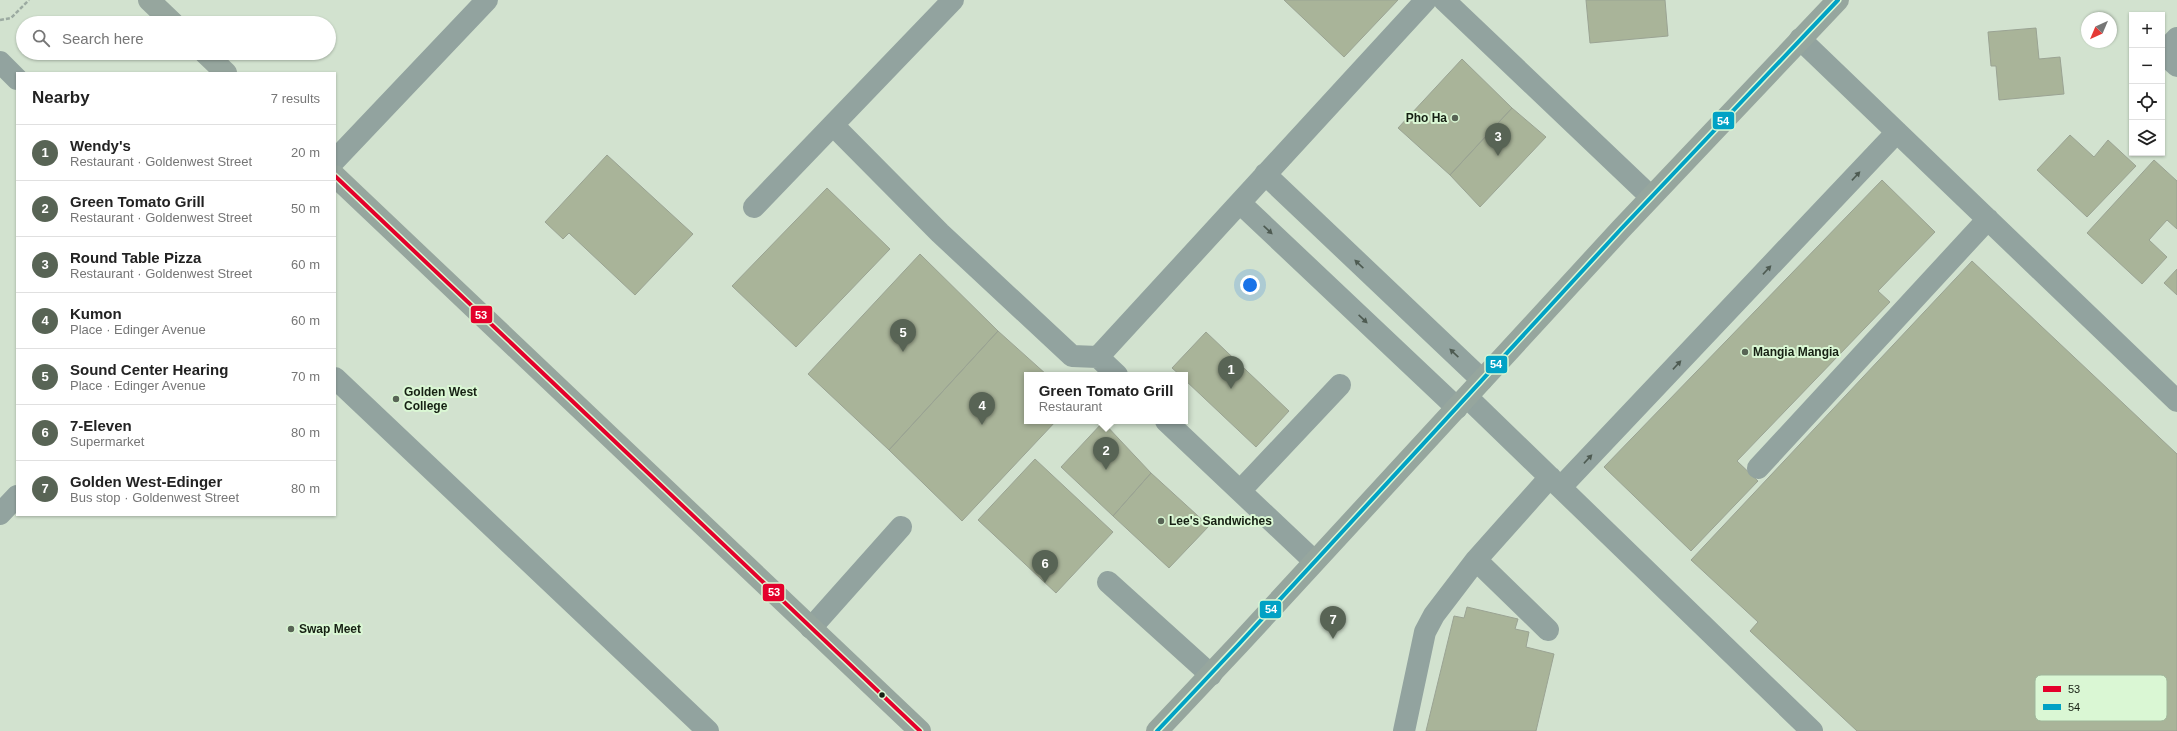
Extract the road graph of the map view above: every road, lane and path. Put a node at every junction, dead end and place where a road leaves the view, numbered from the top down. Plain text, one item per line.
1 (29, 0) edge
2 (149, 0) edge
3 (487, 0) edge
4 (953, 0) edge
5 (1426, 0) edge
6 (1444, 0) edge
7 (1838, 0) edge
8 (166, 16) edge
9 (0, 20) edge
10 (1800, 39) junction
11 (212, 60) edge
12 (0, 62) edge
13 (225, 72) edge
14 (16, 78) edge
15 (833, 125) junction
16 (1897, 132) junction
17 (336, 159) edge
18 (1265, 174) junction
19 (336, 177) edge
20 (1651, 197) junction
21 (1240, 203) junction
22 (754, 207) dead end
23 (1988, 219) junction
24 (1098, 357) junction
25 (1114, 372) edge
26 (336, 379) edge
27 (1482, 380) junction
28 (1340, 385) dead end
29 (2177, 401) edge
30 (1462, 402) junction
31 (1169, 424) edge
32 (1758, 468) dead end
33 (1555, 482) junction
34 (1240, 490) junction
35 (16, 497) edge
36 (0, 514) edge
37 (901, 528) dead end
38 (1476, 560) junction
39 (1314, 561) junction
40 (1108, 582) dead end
41 (811, 628) junction
42 (1548, 630) dead end
43 (1211, 674) junction
44 (708, 731) edge
45 (920, 731) edge
46 (1157, 731) edge
47 (1404, 731) edge
48 (1812, 731) edge

1 - 9 path
2 - 8 main road
3 - 17 lane
4 - 15 lane
5 - 18 lane
6 - 20 lane
7 - 10 main road
10 - 16 lane
10 - 20 main road
11 - 13 main road
12 - 14 lane
15 - 22 lane
15 - 24 lane
16 - 23 lane
33 -> 16 lane
18 - 21 lane
27 -> 18 lane
19 - 41 main road
20 - 27 main road
21 - 24 lane
21 -> 30 lane
23 - 29 lane
23 - 32 lane
24 - 25 lane
26 - 44 lane
27 - 30 main road
28 - 34 lane
30 - 33 lane
30 - 39 main road
31 - 34 lane
33 - 38 lane
33 - 48 lane
34 - 39 lane
35 - 36 lane
37 - 41 lane
38 - 42 lane
38 - 47 lane
39 - 43 main road
40 - 43 lane
41 - 45 main road
43 - 46 main road

